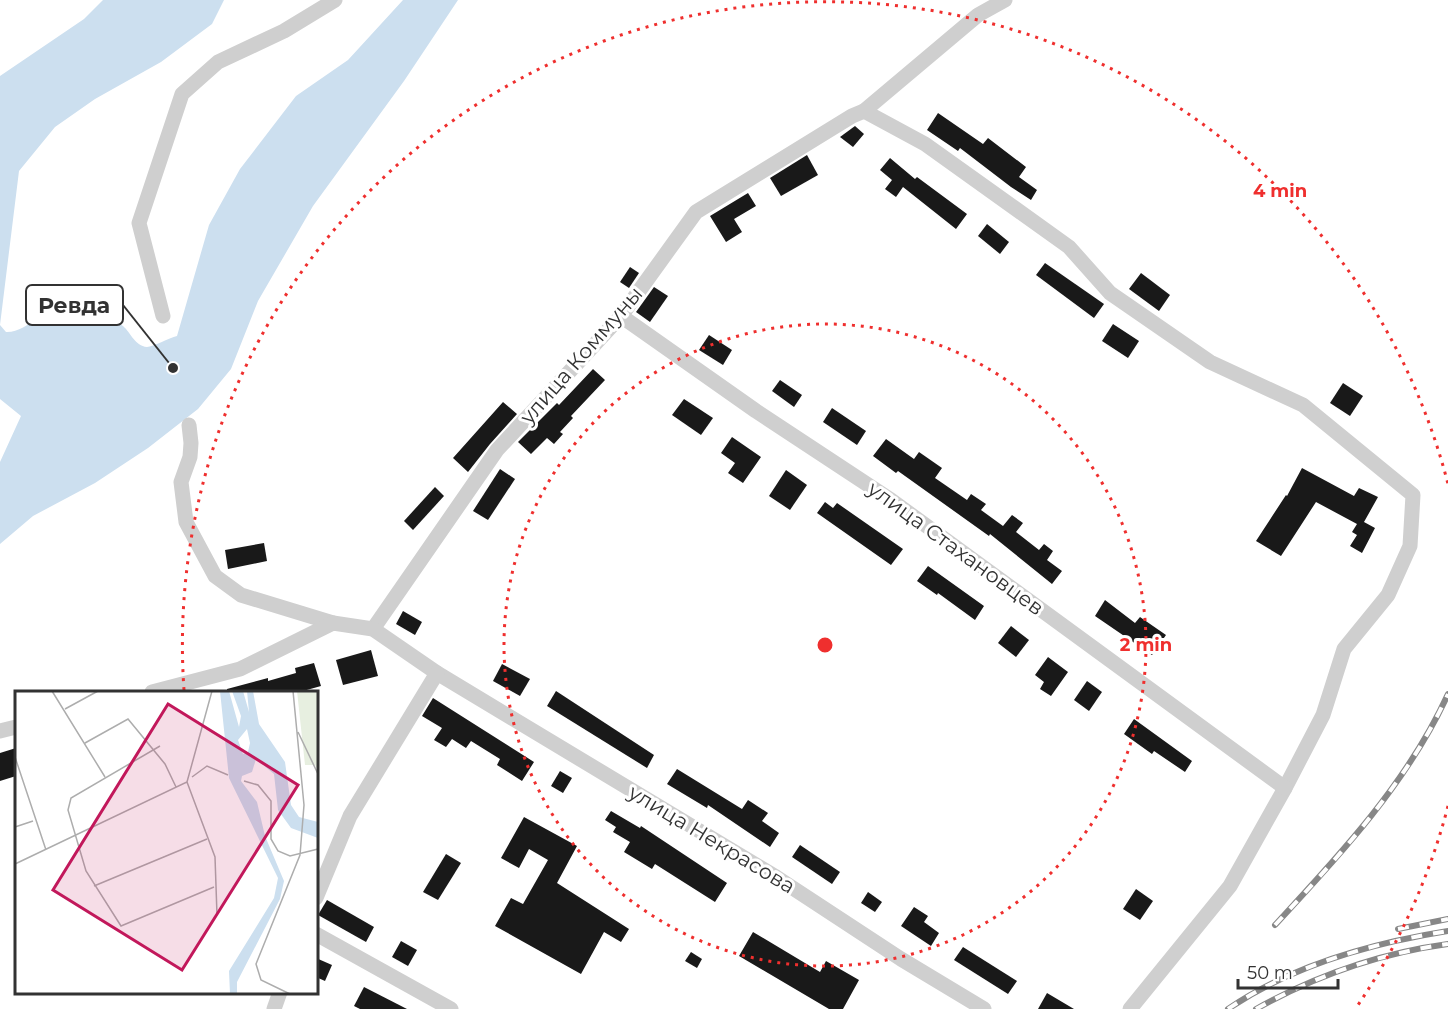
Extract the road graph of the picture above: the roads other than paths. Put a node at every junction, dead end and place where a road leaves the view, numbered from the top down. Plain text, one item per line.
1 (334, 0) edge
2 (1005, 0) edge
3 (864, 111) junction
4 (163, 316) dead end
5 (621, 316) junction
6 (189, 425) dead end
7 (333, 623) junction
8 (373, 629) junction
9 (437, 673) junction
10 (159, 691) edge
11 (15, 727) edge
12 (0, 731) edge
13 (1285, 788) junction
14 (318, 893) edge
15 (318, 935) edge
16 (280, 994) edge
17 (274, 1009) edge
18 (451, 1009) edge
19 (984, 1009) edge
20 (1130, 1009) edge

1 - 4 street
2 - 3 street, улица Коммуны
3 - 5 street, улица Коммуны
3 - 13 street
5 - 8 street, улица Коммуны
5 - 13 street, улица Стахановцев
6 - 7 street
7 - 8 street
7 - 10 street
8 - 9 street
9 - 14 street
9 - 19 street, улица Некрасова
11 - 12 street
13 - 20 street
15 - 18 street
16 - 17 street

